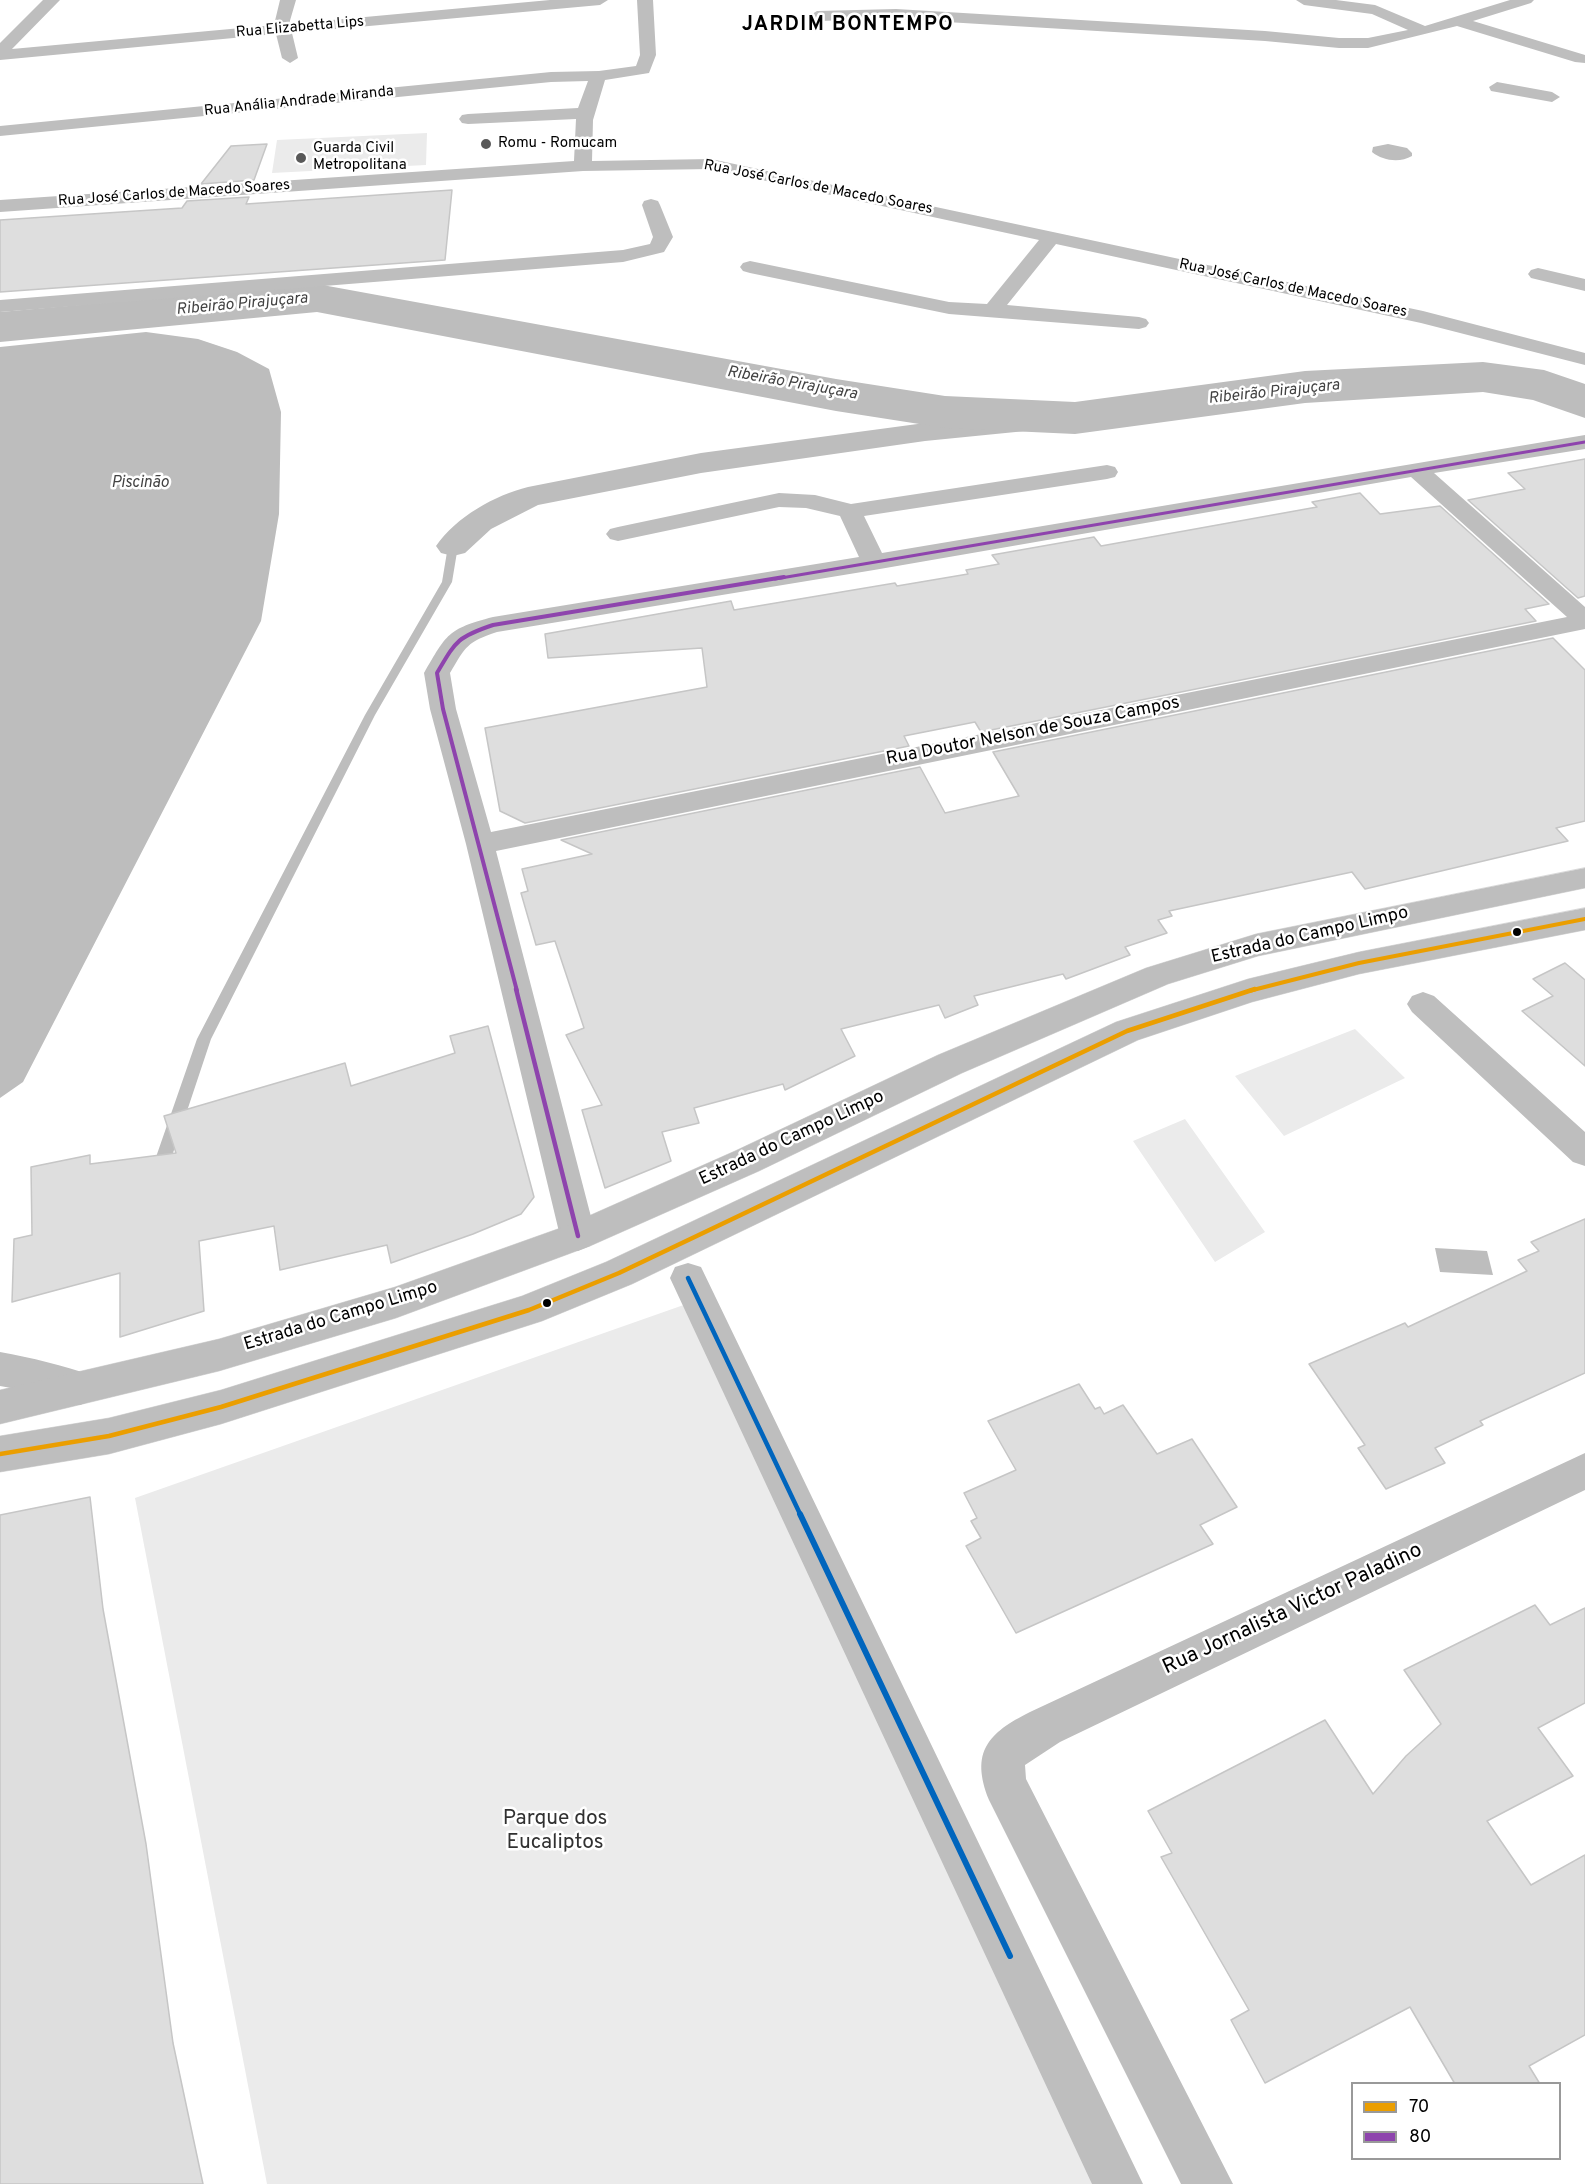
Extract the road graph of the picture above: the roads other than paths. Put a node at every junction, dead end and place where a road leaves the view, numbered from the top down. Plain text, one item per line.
1 (52, 0) edge
2 (288, 0) edge
3 (600, 0) edge
4 (645, 0) edge
5 (1304, 0) edge
6 (1526, 0) edge
7 (817, 16) dead end
8 (1457, 21) junction
9 (1076, 25) junction
10 (1120, 28) junction
11 (281, 30) junction
12 (1167, 30) junction
13 (1424, 31) junction
14 (1213, 33) junction
15 (1262, 36) junction
16 (1311, 40) junction
17 (1075, 45) dead end
18 (1122, 47) dead end
19 (1172, 51) dead end
20 (0, 53) edge
21 (1215, 54) dead end
22 (1262, 55) dead end
23 (290, 58) dead end
24 (1313, 58) dead end
25 (1581, 59) dead end
26 (599, 76) junction
27 (1497, 87) dead end
28 (1552, 97) dead end
29 (585, 113) junction
30 (468, 119) dead end
31 (0, 130) edge
32 (583, 166) junction
33 (651, 205) dead end
34 (0, 206) edge
35 (1053, 237) junction
36 (750, 267) dead end
37 (1538, 274) dead end
38 (1585, 285) edge
39 (0, 306) edge
40 (992, 310) junction
41 (1139, 323) dead end
42 (1585, 359) edge
43 (1585, 442) edge
44 (1415, 469) junction
45 (1107, 472) dead end
46 (849, 511) junction
47 (618, 534) dead end
48 (874, 563) junction
49 (1585, 621) edge
50 (480, 844) junction
51 (1585, 878) edge
52 (1585, 920) edge
53 (1423, 1004) dead end
54 (1585, 1152) edge
55 (578, 1236) junction
56 (688, 1278) dead end
57 (0, 1369) edge
58 (80, 1388) junction
59 (0, 1407) edge
60 (0, 1455) edge
61 (1585, 1471) edge
62 (1118, 2184) edge
63 (1208, 2184) edge

1 - 20 street
2 - 11 street
3 - 11 street, Rua Elizabetta Lips
4 - 26 street, Rua Anália Andrade Miranda
5 - 13 street
6 - 8 street
7 - 9 street
8 - 13 street
8 - 25 street
9 - 10 street
9 - 17 street
10 - 12 street
10 - 18 street
11 - 20 street, Rua Elizabetta Lips
11 - 23 street
12 - 14 street
12 - 19 street
13 - 16 street
14 - 15 street
14 - 21 street
15 - 16 street
15 - 22 street
16 - 24 street
26 - 29 street
26 - 31 street, Rua Anália Andrade Miranda
27 - 28 street
29 - 30 street
29 - 32 street
32 - 34 street, Rua José Carlos de Macedo Soares
32 - 35 street, Rua José Carlos de Macedo Soares
33 - 39 street
35 - 40 street
35 - 42 street, Rua José Carlos de Macedo Soares
36 - 40 street
37 - 38 street
40 - 41 street
43 - 44 street
44 - 48 street
44 - 49 street
45 - 46 street
46 - 47 street
46 - 48 street
48 - 50 street
49 - 50 street, Rua Doutor Nelson de Souza Campos
50 - 55 street
51 - 55 street, Estrada do Campo Limpo
52 - 60 street, Estrada do Campo Limpo
53 - 54 street
55 - 58 street, Estrada do Campo Limpo
56 - 62 street
57 - 58 street
58 - 59 street, Estrada do Campo Limpo
61 - 63 street, Rua Jornalista Victor Paladino

